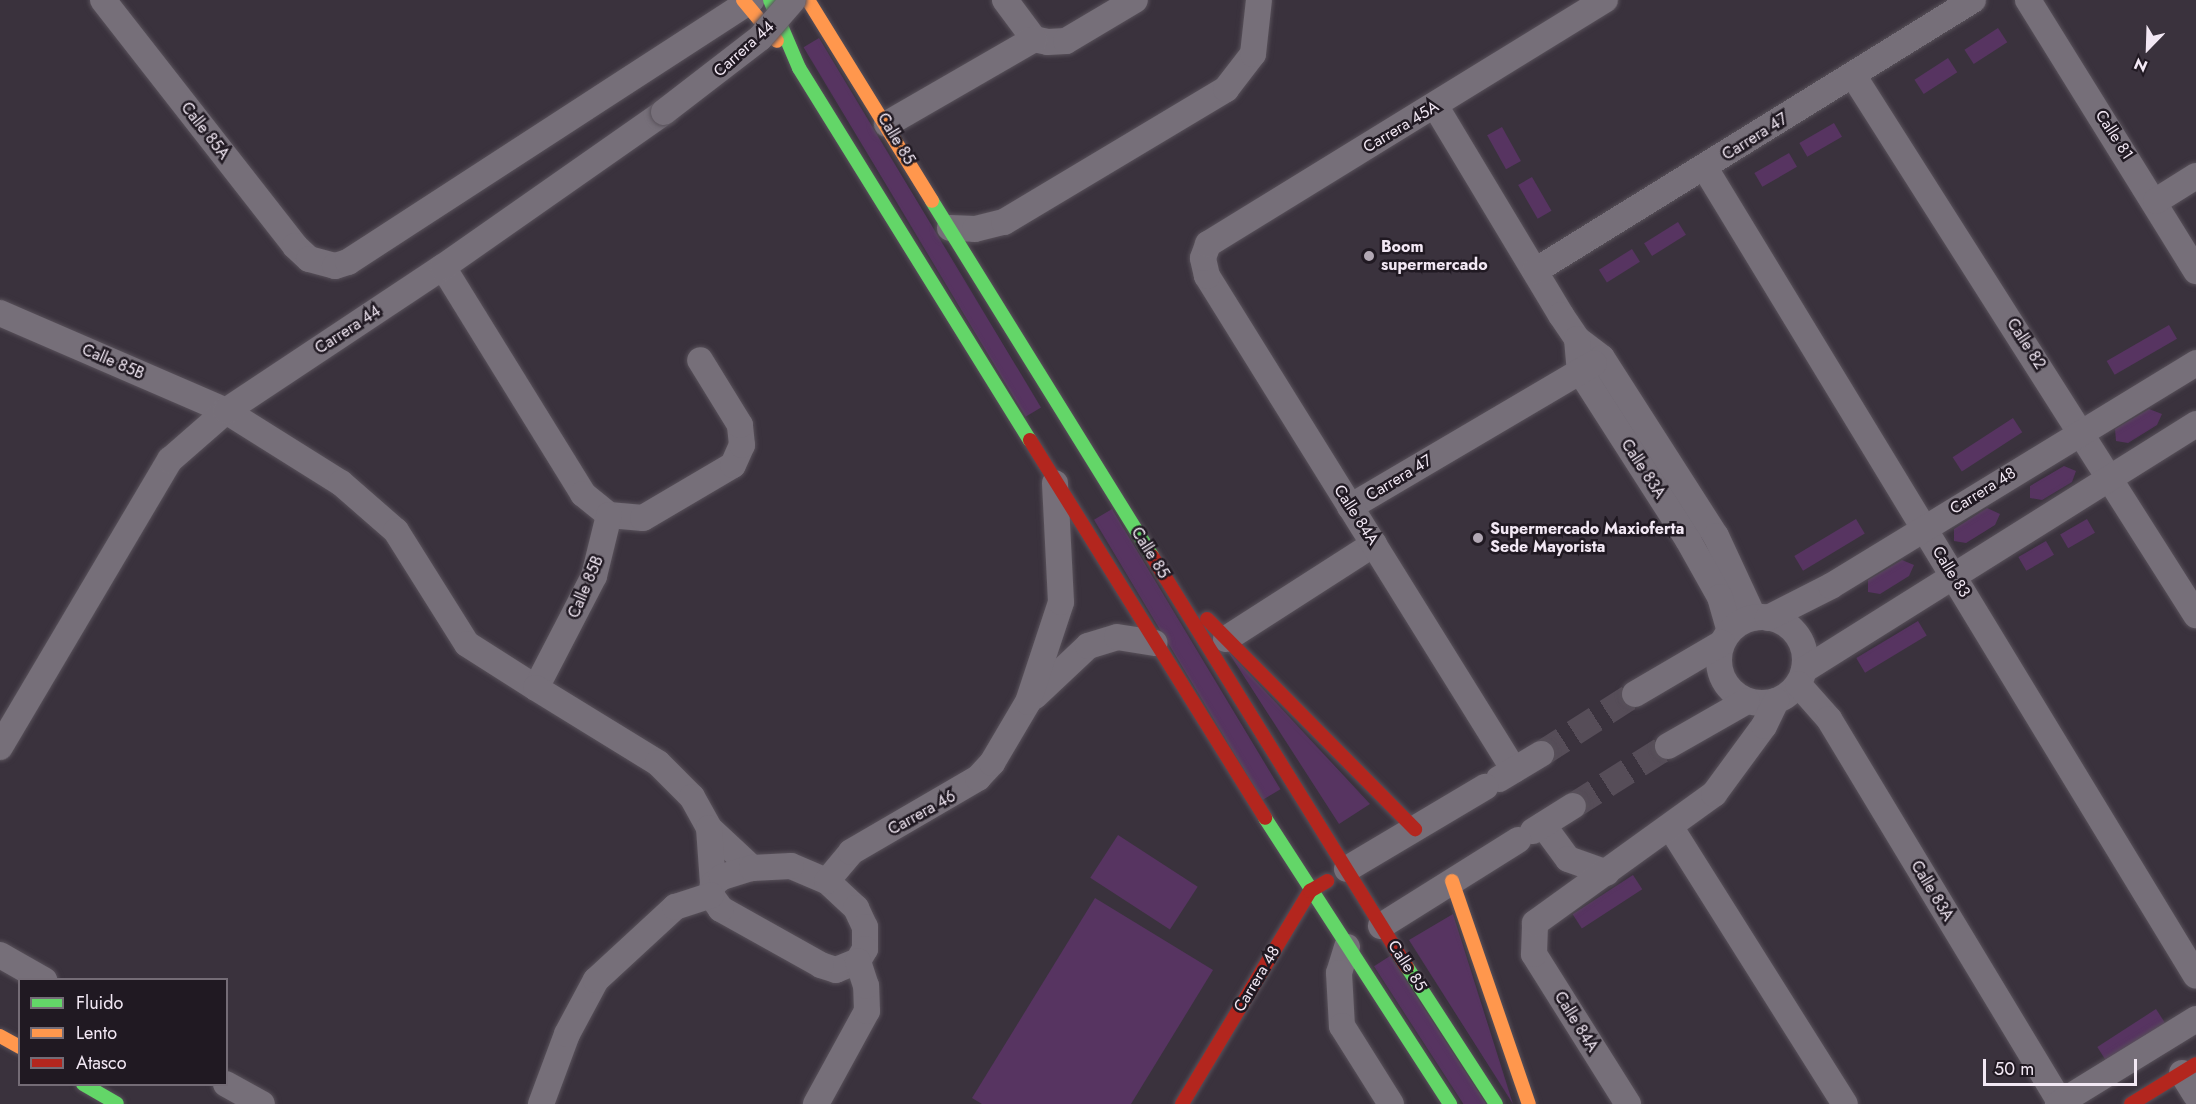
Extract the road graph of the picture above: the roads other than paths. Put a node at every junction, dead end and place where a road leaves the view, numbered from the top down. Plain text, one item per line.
1 (103, 0) edge
2 (793, 0) edge
3 (808, 0) edge
4 (814, 0) edge
5 (1005, 0) edge
6 (1135, 0) edge
7 (1259, 0) edge
8 (1605, 0) edge
9 (1973, 0) edge
10 (2028, 0) edge
11 (752, 1) edge
12 (828, 28) junction
13 (1034, 39) junction
14 (799, 68) junction
15 (1853, 75) junction
16 (1436, 107) junction
17 (887, 124) junction
18 (1705, 168) junction
19 (2196, 176) edge
20 (2156, 201) junction
21 (950, 228) junction
22 (1203, 258) joint
23 (309, 259) joint
24 (443, 267) junction
25 (1535, 271) junction
26 (2196, 272) edge
27 (0, 313) edge
28 (1577, 339) junction
29 (1602, 358) junction
30 (700, 360) dead end
31 (2196, 363) edge
32 (1580, 371) junction
33 (226, 411) junction
34 (2196, 424) edge
35 (2081, 430) junction
36 (1062, 431) junction
37 (1034, 448) junction
38 (2111, 479) junction
39 (1055, 482) junction
40 (1350, 507) junction
41 (609, 515) junction
42 (1924, 528) junction
43 (1374, 544) junction
44 (1953, 574) junction
45 (1166, 579) junction
46 (2196, 615) edge
47 (1761, 618) junction
48 (1726, 637) junction
49 (1226, 639) junction
50 (1155, 643) junction
51 (1801, 677) junction
52 (536, 688) junction
53 (1635, 694) tunnel mouth
54 (1747, 701) junction
55 (1776, 701) junction
56 (1028, 702) junction
57 (1668, 746) tunnel mouth
58 (0, 747) edge
59 (1540, 754) tunnel mouth
60 (1499, 778) junction
61 (1573, 806) tunnel mouth
62 (709, 828) junction
63 (1671, 828) junction
64 (1415, 829) junction
65 (1531, 832) junction
66 (752, 868) junction
67 (1347, 869) junction
68 (1607, 873) junction
69 (827, 881) junction
70 (1452, 881) junction
71 (712, 890) junction
72 (1310, 891) junction
73 (1381, 926) junction
74 (1347, 947) junction
75 (0, 955) edge
76 (858, 961) junction
77 (2196, 976) edge
78 (40, 978) edge
79 (2196, 1019) edge
80 (0, 1036) edge
81 (18, 1046) edge
82 (2189, 1069) edge
83 (228, 1085) edge
84 (86, 1086) edge
85 (2196, 1095) edge
86 (2059, 1103) edge
87 (117, 1104) edge
88 (262, 1104) edge
89 (541, 1104) edge
90 (816, 1104) edge
91 (1182, 1104) edge
92 (1390, 1104) edge
93 (1450, 1104) edge
94 (1496, 1104) edge
95 (1529, 1104) edge
96 (1628, 1104) edge
97 (1845, 1104) edge
98 (2131, 1104) edge

1 - 23 street, Calle 85A
2 - 24 street, Carrera 44, bridge
3 - 12 main road, Calle 85
4 - 12 main road
5 - 13 street
6 - 13 street
7 - 21 street
8 - 16 street, Carrera 45A
9 - 15 street, Carrera 47
10 - 20 street, Calle 81
11 - 14 main road
11 - 14 main road
11 - 23 street, Carrera 44
12 - 17 main road, Calle 85
13 - 17 street
14 - 37 main road
15 - 18 street, Carrera 47
15 - 35 street, Calle 82
16 - 22 street, Carrera 45A
16 - 25 street, Calle 83A
17 - 21 main road, Calle 85
18 - 25 street, Carrera 47
18 - 42 street, Calle 83
19 - 20 street
20 - 26 street, Calle 81
21 - 36 main road, Calle 85
22 - 40 street, Calle 84A
24 - 33 street, Carrera 44
24 - 41 street
25 - 28 street, Calle 83A
27 - 33 street, Calle 85B
28 - 29 street, Calle 83A
28 - 32 street, Calle 83A
29 - 32 street, Carrera 47
29 - 47 street, Calle 83A
30 - 41 street
31 - 35 street, Carrera 48
32 - 40 street, Carrera 47
32 - 48 street, Calle 83A
33 - 52 street, Calle 85B
33 - 58 street, Carrera 44
34 - 38 street
35 - 38 street, Calle 82
35 - 42 street, Carrera 48
36 - 37 main road
36 - 45 main road, Calle 85
37 - 39 main road
38 - 44 street
38 - 46 street, Calle 82
39 - 50 main road
39 - 56 street
40 - 43 street, Calle 84A
41 - 52 street, Calle 85B
42 - 44 street, Calle 83
42 - 47 street, Carrera 48
43 - 49 street
43 - 60 street, Calle 84A
44 - 51 street
44 - 77 street, Calle 83
45 - 49 main road
45 - 67 main road, Calle 85
47 - 48 street
47 - 51 street
48 - 53 street
48 - 54 street
49 - 64 main road
50 - 56 street
50 - 72 main road
51 - 55 street
51 - 86 street, Calle 83A
52 - 62 street
54 - 55 street
54 - 57 street
55 - 63 street
56 - 69 street, Carrera 46
59 - 60 street
60 - 64 street
61 - 65 street
62 - 66 street
62 - 71 street
63 - 68 street
63 - 97 street
64 - 67 street
65 - 68 street
65 - 70 street
66 - 69 street
66 - 71 street
67 - 72 main road, Carrera 48
67 - 73 main road, Calle 85
68 - 96 street, Calle 84A
69 - 76 street
70 - 73 street
70 - 95 main road
71 - 76 street
71 - 89 street
72 - 73 main road
72 - 74 main road
72 - 91 main road, Carrera 48
73 - 94 main road, Calle 85
74 - 92 street
74 - 93 main road
75 - 78 street
76 - 90 street
79 - 86 street
80 - 81 main road
82 - 85 street
82 - 98 main road
83 - 88 street
84 - 87 main road

